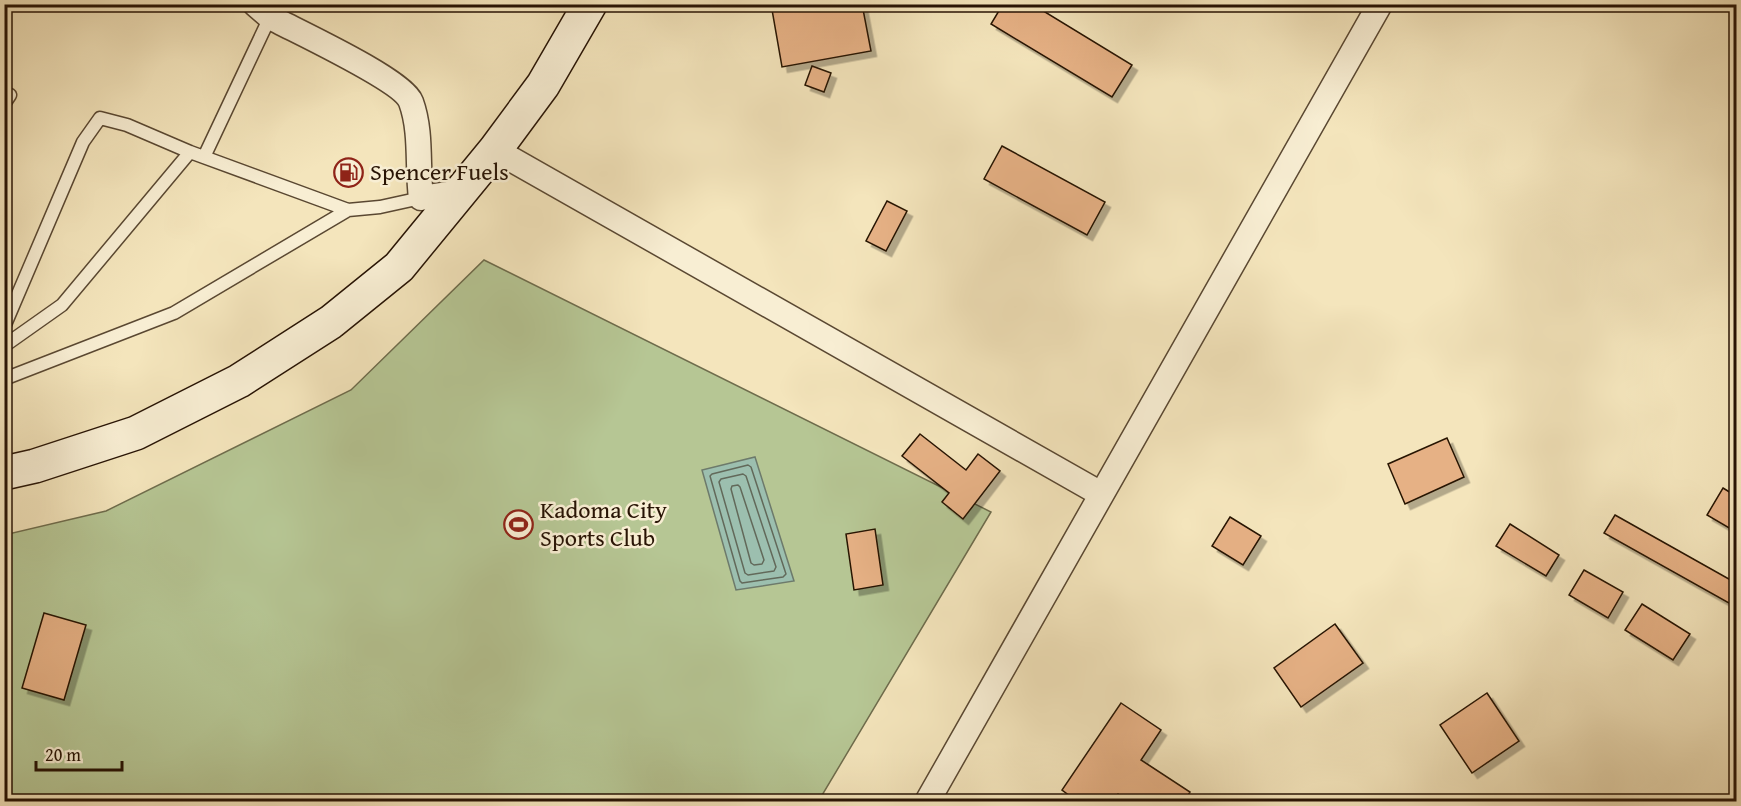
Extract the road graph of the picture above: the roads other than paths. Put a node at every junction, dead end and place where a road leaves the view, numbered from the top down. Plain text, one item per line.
1 (590, 4) edge
2 (1380, 4) edge
3 (263, 11) edge
4 (495, 150) junction
5 (190, 152) junction
6 (204, 157) junction
7 (460, 192) junction
8 (421, 198) junction
9 (348, 210) junction
10 (4, 327) edge
11 (4, 346) edge
12 (4, 379) edge
13 (4, 473) edge
14 (1101, 494) junction
15 (927, 801) edge

1 - 4 street
2 - 14 street
3 - 6 lane
3 - 8 street
4 - 7 street
4 - 14 street
5 - 6 lane
5 - 10 lane
5 - 11 lane
6 - 9 lane
7 - 8 street
7 - 13 street
8 - 9 lane
9 - 12 lane
14 - 15 street

